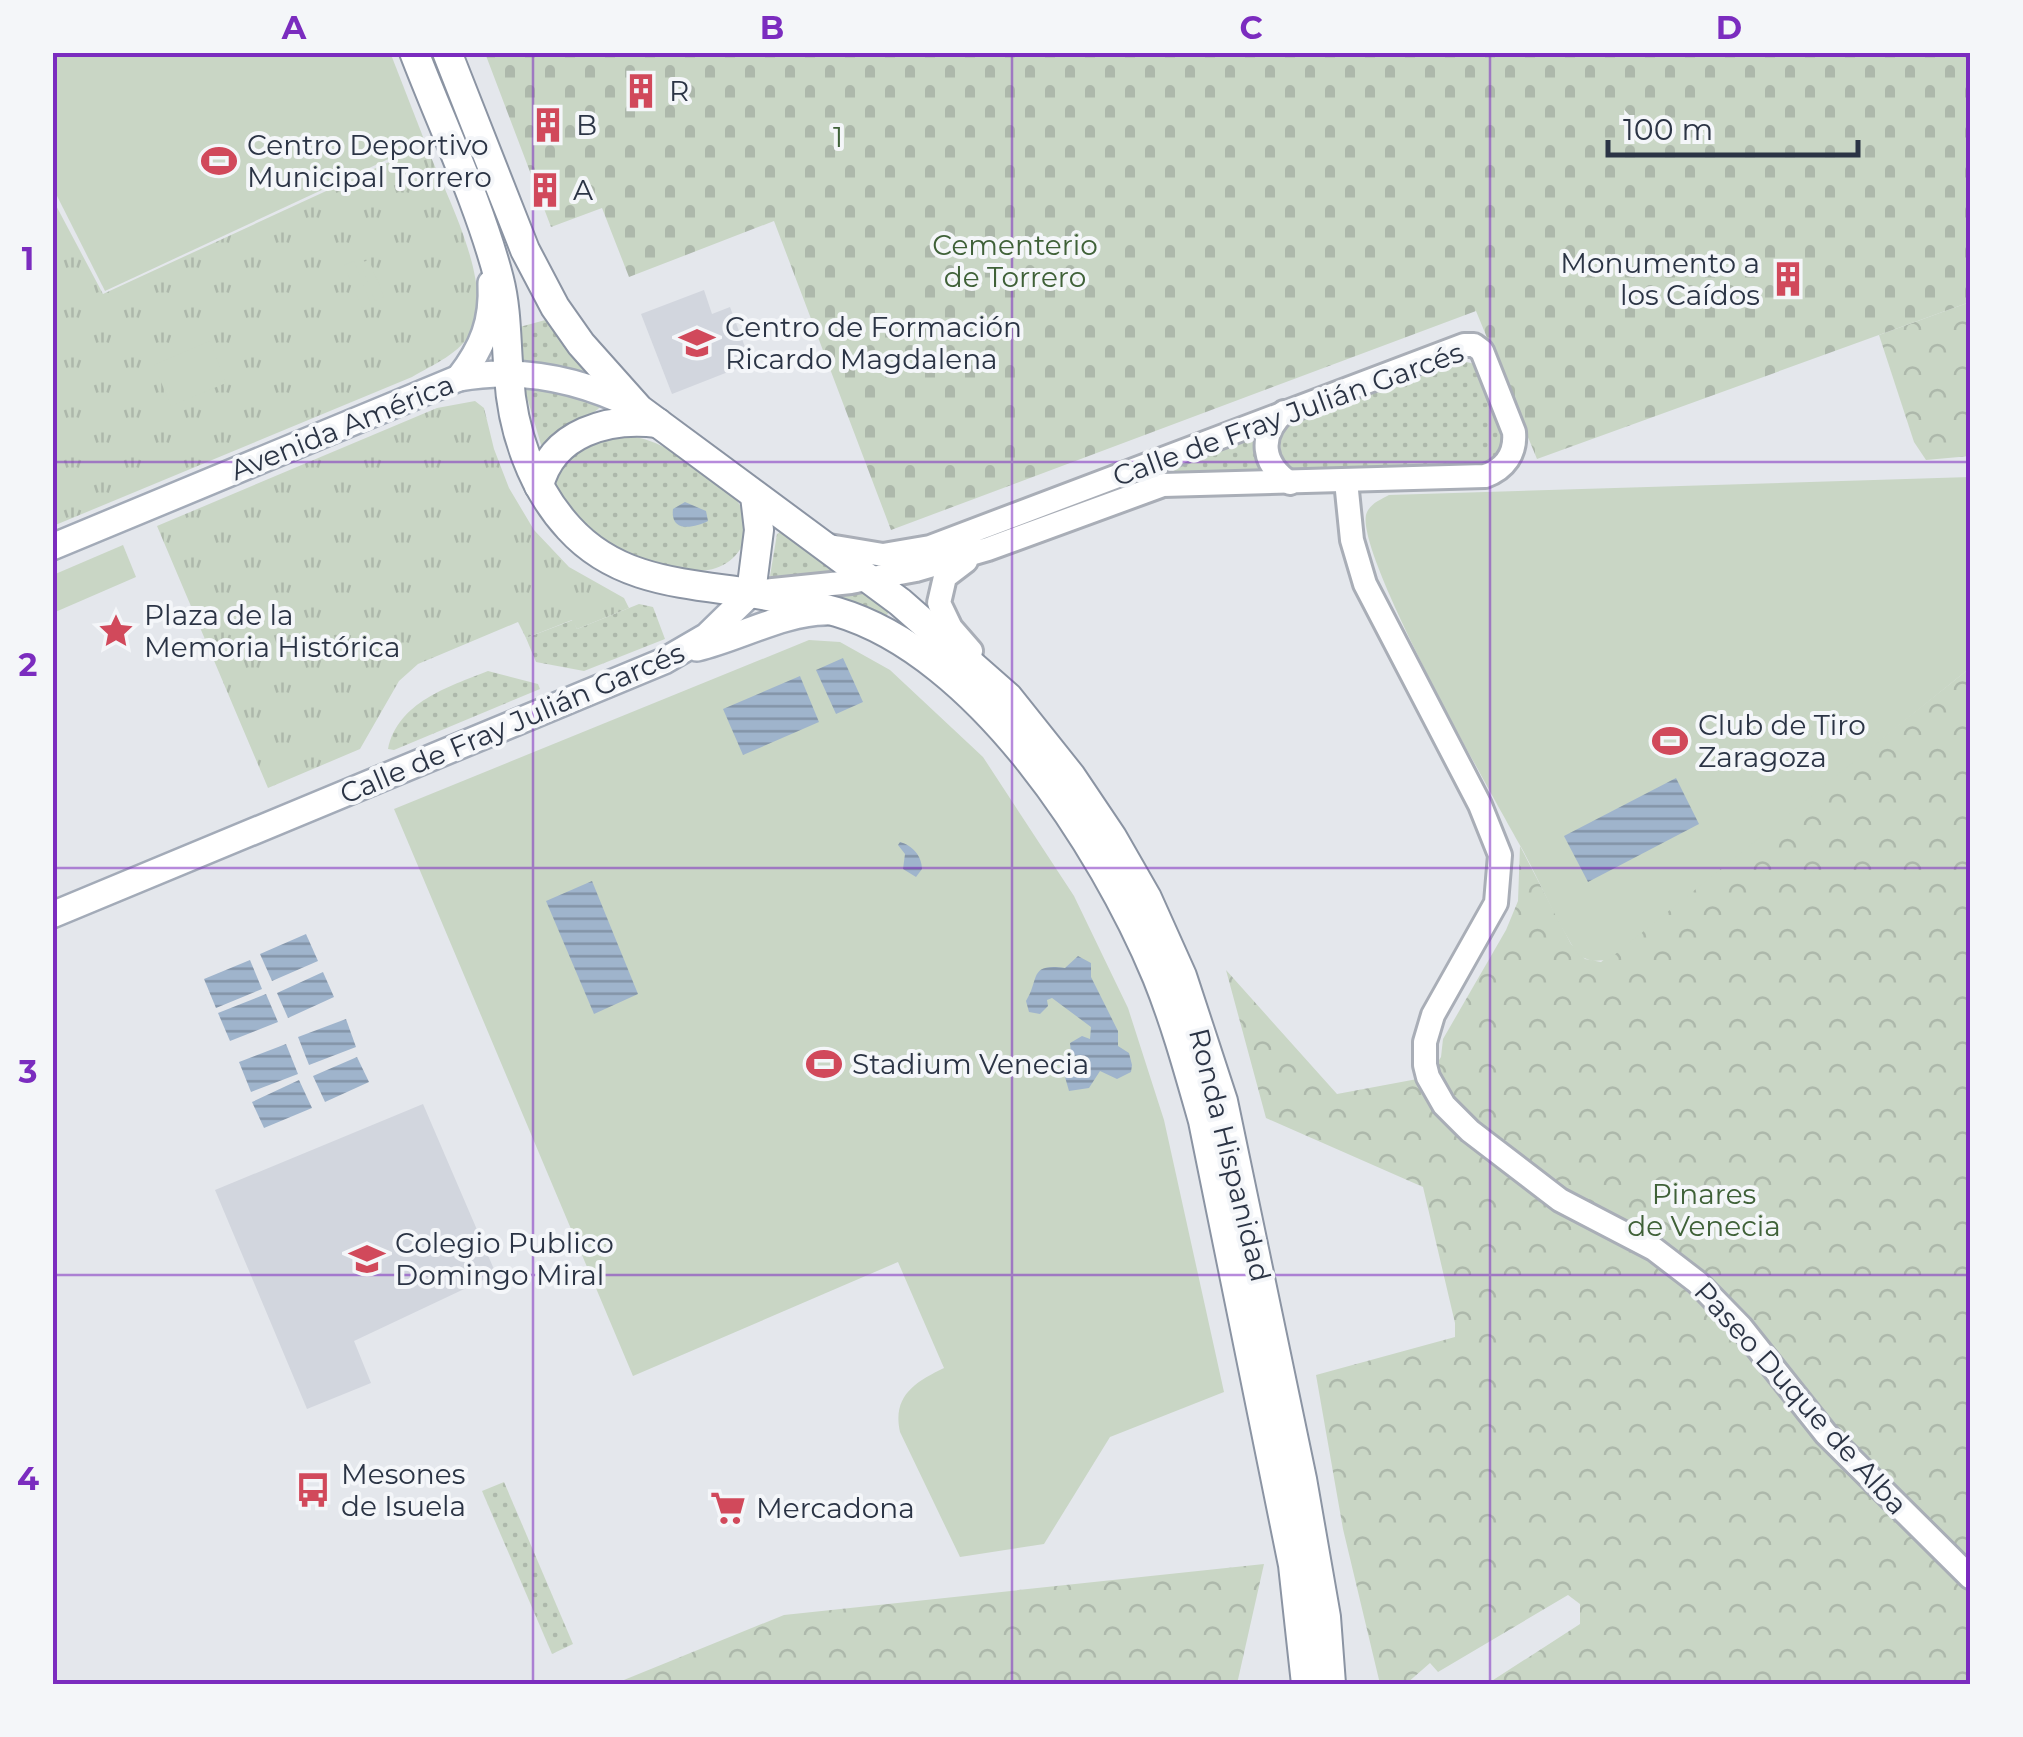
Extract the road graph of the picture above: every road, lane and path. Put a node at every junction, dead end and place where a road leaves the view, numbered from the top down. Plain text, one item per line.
1 (414, 52) edge
2 (448, 52) edge
3 (491, 252) junction
4 (508, 374) junction
5 (459, 378) junction
6 (1286, 409) junction
7 (649, 416) junction
8 (1346, 481) junction
9 (1290, 483) junction
10 (539, 486) junction
11 (755, 496) junction
12 (816, 542) junction
13 (52, 546) edge
14 (988, 549) junction
15 (868, 580) junction
16 (751, 593) junction
17 (837, 612) junction
18 (687, 650) junction
19 (1008, 697) junction
20 (52, 916) edge
21 (1296, 1516) junction
22 (1970, 1578) edge
23 (1306, 1684) edge
24 (1331, 1684) edge

1 - 3 highway, Ronda Hispanidad
2 - 7 highway, Ronda Hispanidad
3 - 4 highway, Ronda Hispanidad
3 - 5 main road
4 - 5 main road, Avenida América
4 - 7 main road, Avenida América
4 - 10 highway, Ronda Hispanidad
5 - 13 main road, Avenida América
6 - 8 street, Calle de Fray Julián Garcés
6 - 9 street
6 - 12 street, Calle de Fray Julián Garcés
7 - 10 highway
7 - 11 highway, Ronda Hispanidad
8 - 9 street, Calle de Fray Julián Garcés
8 - 22 street, Paseo Duque de Alba
9 - 14 street, Calle de Fray Julián Garcés
10 - 16 highway, Ronda Hispanidad
11 - 12 highway, Ronda Hispanidad
11 - 16 highway
12 - 15 highway, Ronda Hispanidad
14 - 15 street, Calle de Fray Julián Garcés
14 - 19 street
15 - 16 street, Calle de Fray Julián Garcés
15 - 19 highway, Ronda Hispanidad
16 - 17 highway, Ronda Hispanidad
16 - 18 main road, Calle de Fray Julián Garcés
17 - 18 main road
17 - 21 highway, Ronda Hispanidad
18 - 20 main road, Calle de Fray Julián Garcés
19 - 21 highway, Ronda Hispanidad
21 - 23 highway, Ronda Hispanidad
21 - 24 highway, Ronda Hispanidad

